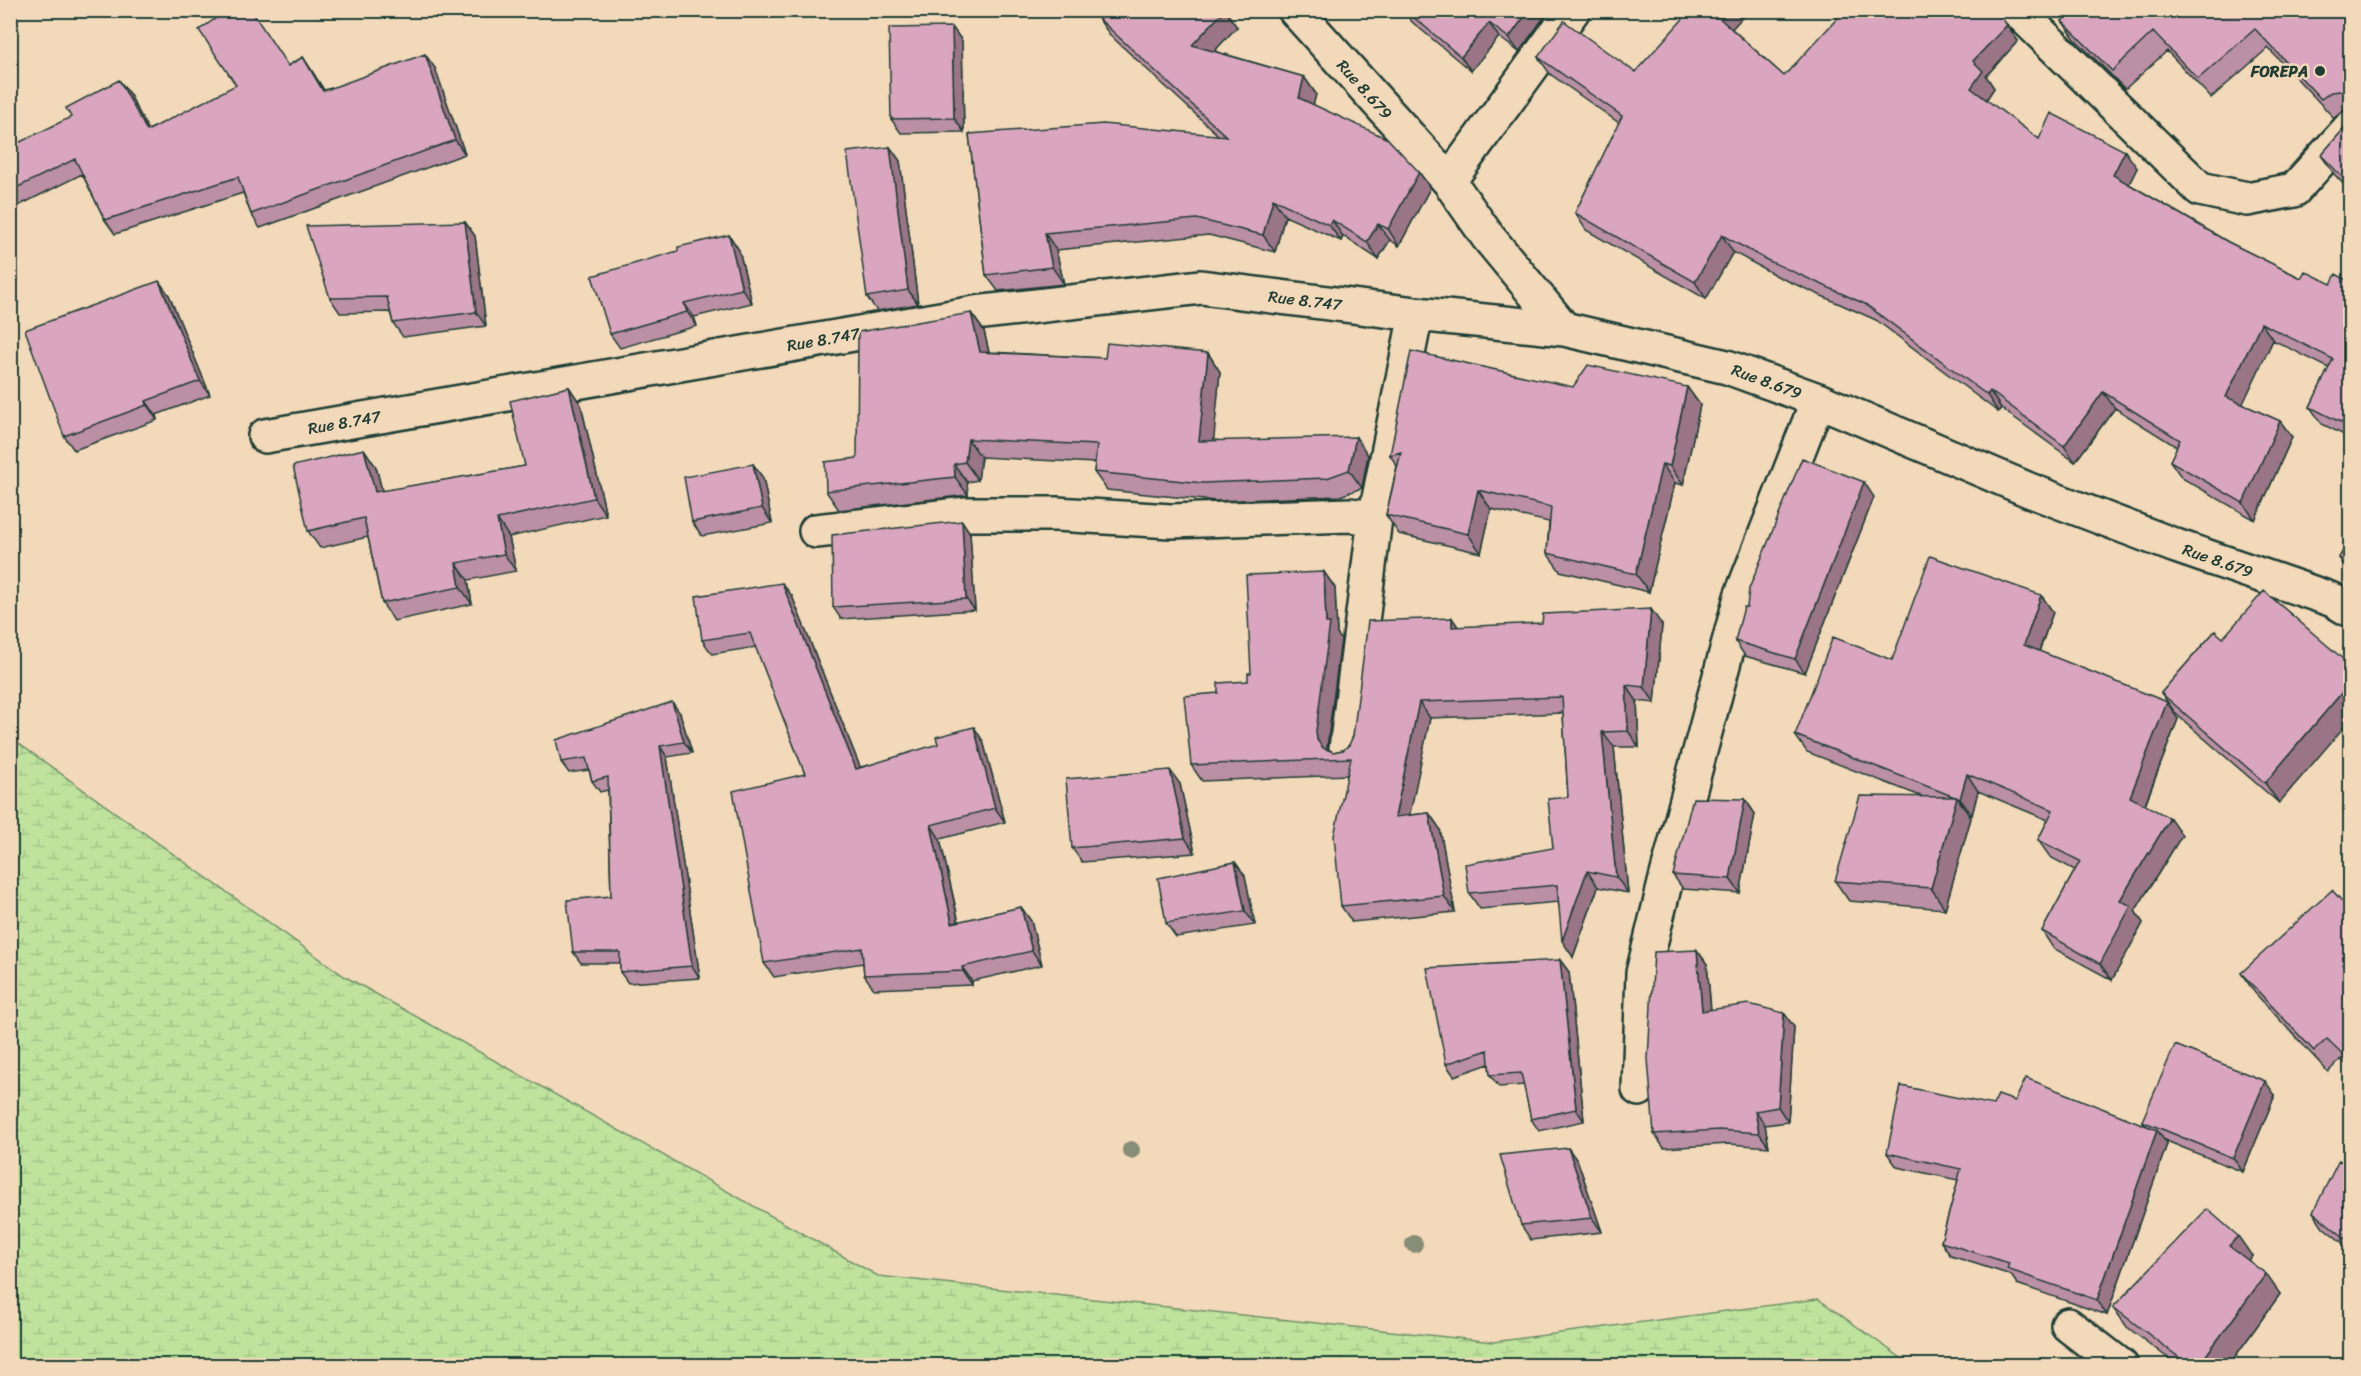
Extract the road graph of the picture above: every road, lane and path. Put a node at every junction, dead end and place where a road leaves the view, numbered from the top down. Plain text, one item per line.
1 (1295, 10) edge
2 (1574, 10) edge
3 (2017, 10) edge
4 (2350, 128) edge
5 (1449, 181) junction
6 (1416, 314) junction
7 (1564, 329) junction
8 (1818, 400) junction
9 (265, 436) dead end
10 (1375, 518) junction
11 (816, 531) dead end
12 (2350, 610) edge
13 (1346, 749) edge
14 (1639, 1089) dead end
15 (2068, 1325) dead end
16 (2121, 1365) edge

1 - 5 street, Rue 8.679
2 - 5 street
3 - 4 street
5 - 7 street, Rue 8.679
6 - 7 street, Rue 8.747
6 - 9 street, Rue 8.747
6 - 10 street
7 - 8 street, Rue 8.679
8 - 12 street, Rue 8.679
8 - 14 street
10 - 11 street
10 - 13 street
15 - 16 street

